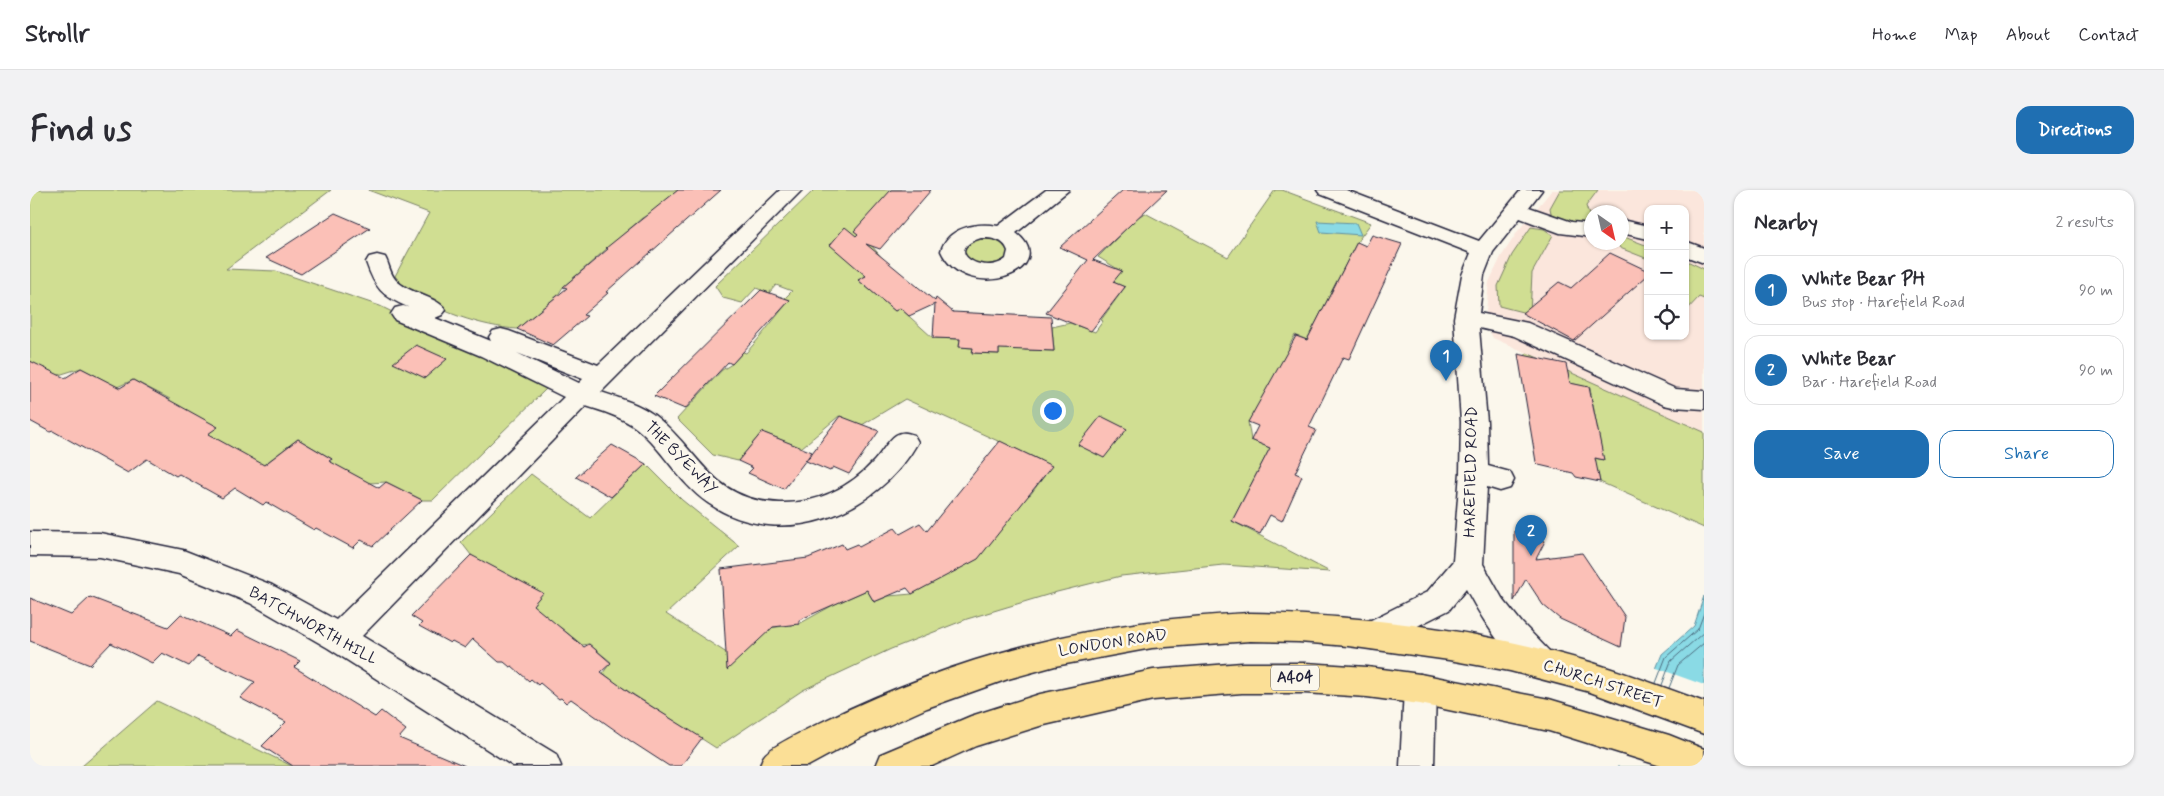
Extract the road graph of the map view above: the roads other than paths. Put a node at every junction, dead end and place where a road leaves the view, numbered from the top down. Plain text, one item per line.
1 (792, 190) edge
2 (1059, 190) edge
3 (1327, 190) edge
4 (1532, 190) edge
5 (1516, 208) junction
6 (1629, 228) edge
7 (1584, 230) edge
8 (1644, 232) edge
9 (1001, 234) dead end
10 (1483, 250) junction
11 (1689, 250) edge
12 (1704, 256) edge
13 (377, 262) dead end
14 (403, 314) dead end
15 (1466, 318) junction
16 (601, 376) junction
17 (582, 395) junction
18 (1704, 400) edge
19 (905, 442) dead end
20 (1474, 472) junction
21 (1500, 480) dead end
22 (30, 544) edge
23 (1468, 564) junction
24 (1372, 635) junction
25 (339, 638) junction
26 (1472, 650) joint
27 (1540, 664) junction
28 (1420, 689) junction
29 (1704, 718) edge
30 (544, 766) edge
31 (776, 766) edge
32 (894, 766) edge
33 (1417, 766) edge
34 (1704, 766) edge

1 - 16 street
2 - 9 street
3 - 10 street
4 - 5 street, HAREFIELD ROAD
5 - 7 street
5 - 10 street, HAREFIELD ROAD
6 - 8 street
10 - 15 street, HAREFIELD ROAD
11 - 12 street
13 - 16 street
14 - 17 street, THE BYEWAY
15 - 18 street
15 - 20 street, HAREFIELD ROAD
16 - 17 street
17 - 19 street, THE BYEWAY
17 - 25 street
20 - 21 street
20 - 23 street, HAREFIELD ROAD
22 - 25 street, BATCHWORTH HILL
23 - 24 street
23 - 27 street
24 - 26 main road, LONDON ROAD
24 - 31 main road, LONDON ROAD
25 - 30 street, BATCHWORTH HILL
26 - 27 main road, CHURCH STREET
27 - 29 main road, CHURCH STREET
28 - 32 main road, A404
28 - 33 street
28 - 34 main road, A404

